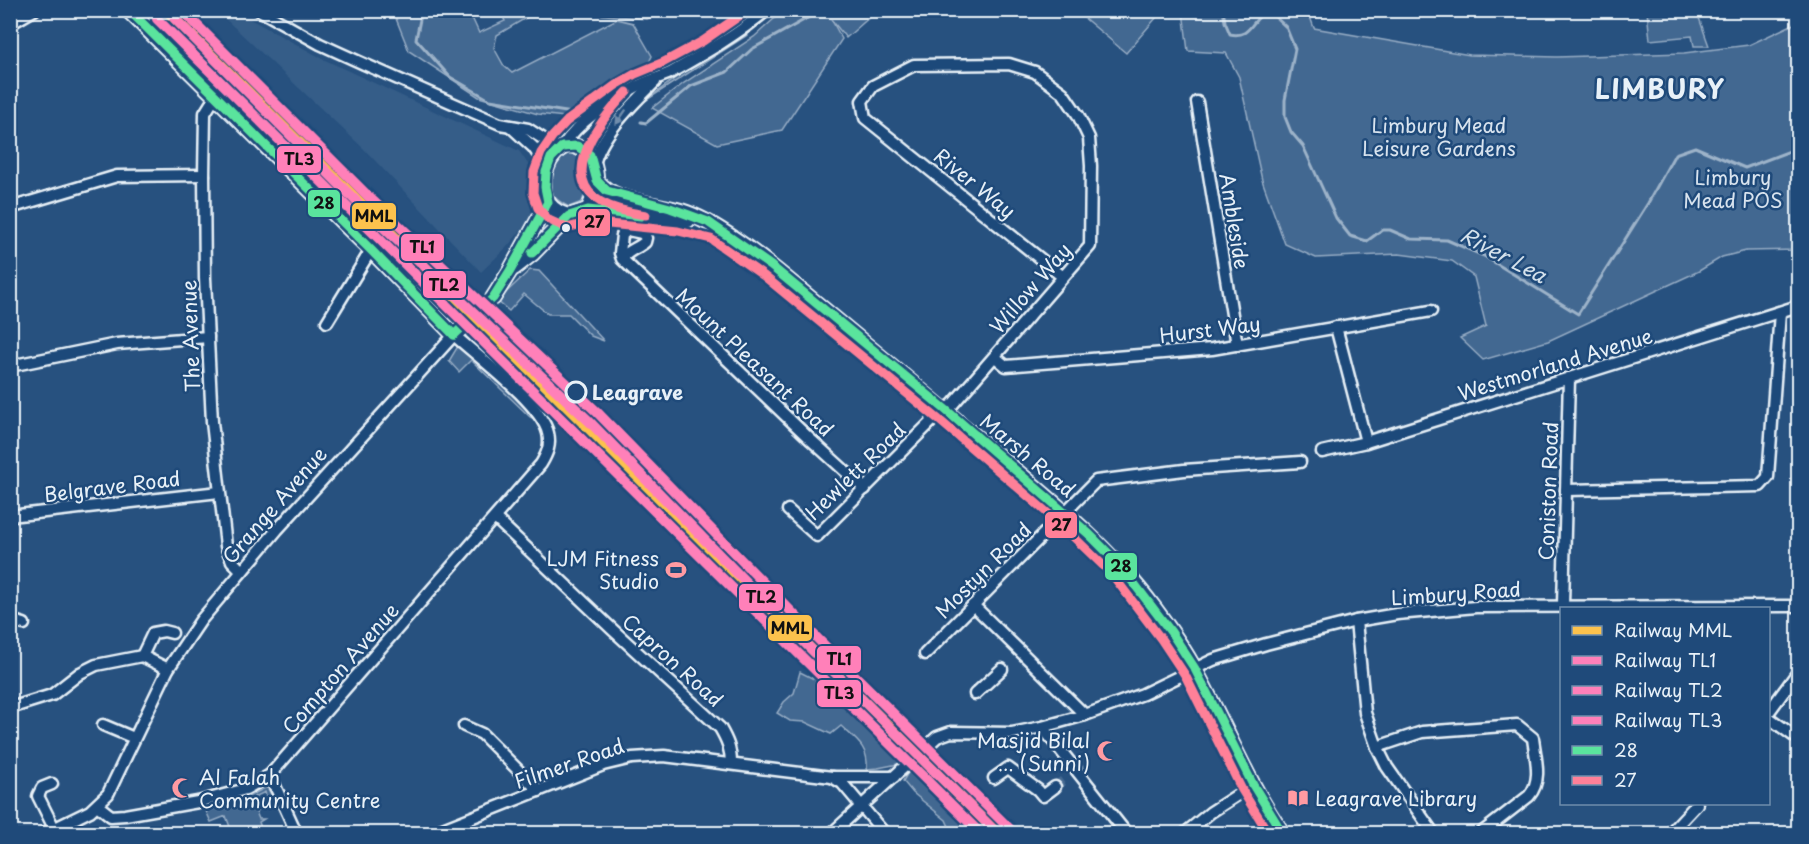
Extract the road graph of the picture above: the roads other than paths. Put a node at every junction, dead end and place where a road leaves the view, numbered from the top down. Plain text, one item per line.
1 (34, 10) edge
2 (129, 10) edge
3 (260, 10) edge
4 (767, 10) edge
5 (10, 24) edge
6 (660, 78) junction
7 (215, 97) junction
8 (1197, 102) dead end
9 (865, 118) joint
10 (510, 126) junction
11 (560, 148) junction
12 (594, 165) junction
13 (547, 167) junction
14 (204, 176) junction
15 (597, 181) junction
16 (548, 202) junction
17 (10, 208) edge
18 (588, 210) junction
19 (569, 216) junction
20 (716, 228) junction
21 (370, 250) junction
22 (622, 259) dead end
23 (510, 271) junction
24 (1063, 277) junction
25 (493, 298) tunnel mouth
26 (1798, 306) edge
27 (1431, 311) dead end
28 (1780, 312) junction
29 (472, 319) tunnel mouth
30 (327, 322) dead end
31 (1336, 327) junction
32 (454, 335) junction
33 (208, 337) junction
34 (1237, 345) junction
35 (995, 357) junction
36 (10, 366) edge
37 (1569, 378) junction
38 (946, 410) junction
39 (1366, 442) junction
40 (1322, 452) dead end
41 (1300, 462) dead end
42 (865, 489) junction
43 (1566, 490) junction
44 (219, 492) junction
45 (788, 510) dead end
46 (1066, 513) junction
47 (10, 516) edge
48 (495, 518) junction
49 (242, 571) junction
50 (973, 605) junction
51 (1563, 605) junction
52 (1798, 606) edge
53 (1676, 607) edge
54 (1766, 607) edge
55 (10, 620) edge
56 (1356, 621) junction
57 (24, 624) dead end
58 (172, 633) dead end
59 (925, 654) dead end
60 (142, 656) junction
61 (168, 669) junction
62 (1002, 669) dead end
63 (1195, 669) junction
64 (1798, 672) edge
65 (975, 694) dead end
66 (10, 708) edge
67 (1770, 712) edge
68 (1085, 715) junction
69 (1770, 717) edge
70 (103, 725) dead end
71 (464, 726) dead end
72 (1042, 727) junction
73 (134, 738) junction
74 (1798, 739) edge
75 (1377, 747) junction
76 (731, 764) junction
77 (270, 775) junction
78 (832, 777) junction
79 (894, 777) junction
80 (994, 778) dead end
81 (52, 784) dead end
82 (1253, 785) junction
83 (1055, 787) tunnel mouth
84 (539, 791) junction
85 (1696, 805) edge
86 (97, 806) junction
87 (861, 806) junction
88 (54, 828) junction
89 (43, 834) edge
90 (297, 834) edge
91 (430, 834) edge
92 (831, 834) edge
93 (885, 834) edge
94 (1128, 834) edge
95 (1184, 834) edge
96 (1283, 834) edge
97 (1434, 834) edge
98 (1480, 834) edge
99 (1669, 834) edge

1 - 5 street
2 - 7 main road
3 - 10 street
4 - 6 street
6 - 11 street
6 -> 12 street
7 - 14 street, The Avenue
7 - 21 main road
8 - 34 street, Ambleside
9 - 24 street, River Way
9 - 24 street, Willow Way
10 - 11 street
10 - 13 street
11 - 12 main road
11 - 13 main road
12 - 15 main road
13 - 16 main road
14 - 17 street
14 - 33 street, The Avenue
15 - 18 main road
15 - 20 main road, Marsh Road
16 - 19 main road
16 - 23 main road
18 - 19 main road
18 - 20 main road, Marsh Road
19 - 23 main road
20 - 38 main road, Marsh Road
21 - 30 street
21 - 32 main road
22 - 42 street, Mount Pleasant Road
23 - 25 main road
24 - 35 street, Willow Way
26 - 28 street, Westmorland Avenue
27 - 31 street, Hurst Way
28 - 37 street, Westmorland Avenue
28 - 43 street
29 - 32 main road, Grange Avenue
31 - 34 street, Hurst Way
31 - 39 street
32 - 48 street, Compton Avenue
32 - 49 street, Grange Avenue
33 - 36 street
33 - 44 street, The Avenue
34 - 35 street, Hurst Way
35 - 38 street, Willow Way
37 - 39 street, Westmorland Avenue
37 - 43 street, Coniston Road
38 - 42 street, Hewlett Road
38 - 46 main road, Marsh Road
39 - 40 street, Westmorland Avenue
41 - 46 street, Mostyn Road
42 - 45 street, Hewlett Road
43 - 51 street, Coniston Road
44 - 47 street, Belgrave Road
44 - 49 street, The Avenue
46 - 50 street, Mostyn Road
46 - 63 main road, Marsh Road
48 - 76 street, Capron Road
48 - 77 street, Compton Avenue
49 - 61 street, Grange Avenue
50 - 59 street, Mostyn Road
50 - 68 street
51 - 53 street, Limbury Road
51 - 56 street, Limbury Road
52 - 54 street, Limbury Road
55 - 57 street
56 - 63 street, Limbury Road
56 - 75 street
58 - 60 street
60 - 61 street
60 - 66 street
61 - 73 street, Grange Avenue
62 - 65 street
63 - 68 street, Limbury Road
63 - 82 main road, Marsh Road
64 - 67 street
68 - 72 street, Limbury Road
69 - 74 street
70 - 73 street
71 - 84 street
72 - 79 street, Limbury Road
72 - 94 street
73 - 86 street, Grange Avenue
75 - 97 street
75 - 98 street
76 - 78 street, Filmer Road
76 - 84 street, Filmer Road
77 - 86 street, Compton Avenue
77 - 90 street
78 - 79 street, Filmer Road
78 - 87 street
79 - 87 street, Limbury Road
80 - 83 street
81 - 88 street
82 - 95 street
82 - 96 main road, Marsh Road
84 - 91 street, Filmer Road
85 - 99 street
86 - 88 street, Grange Avenue
87 - 92 street, Limbury Road
87 - 93 street
88 - 89 street, Grange Avenue

